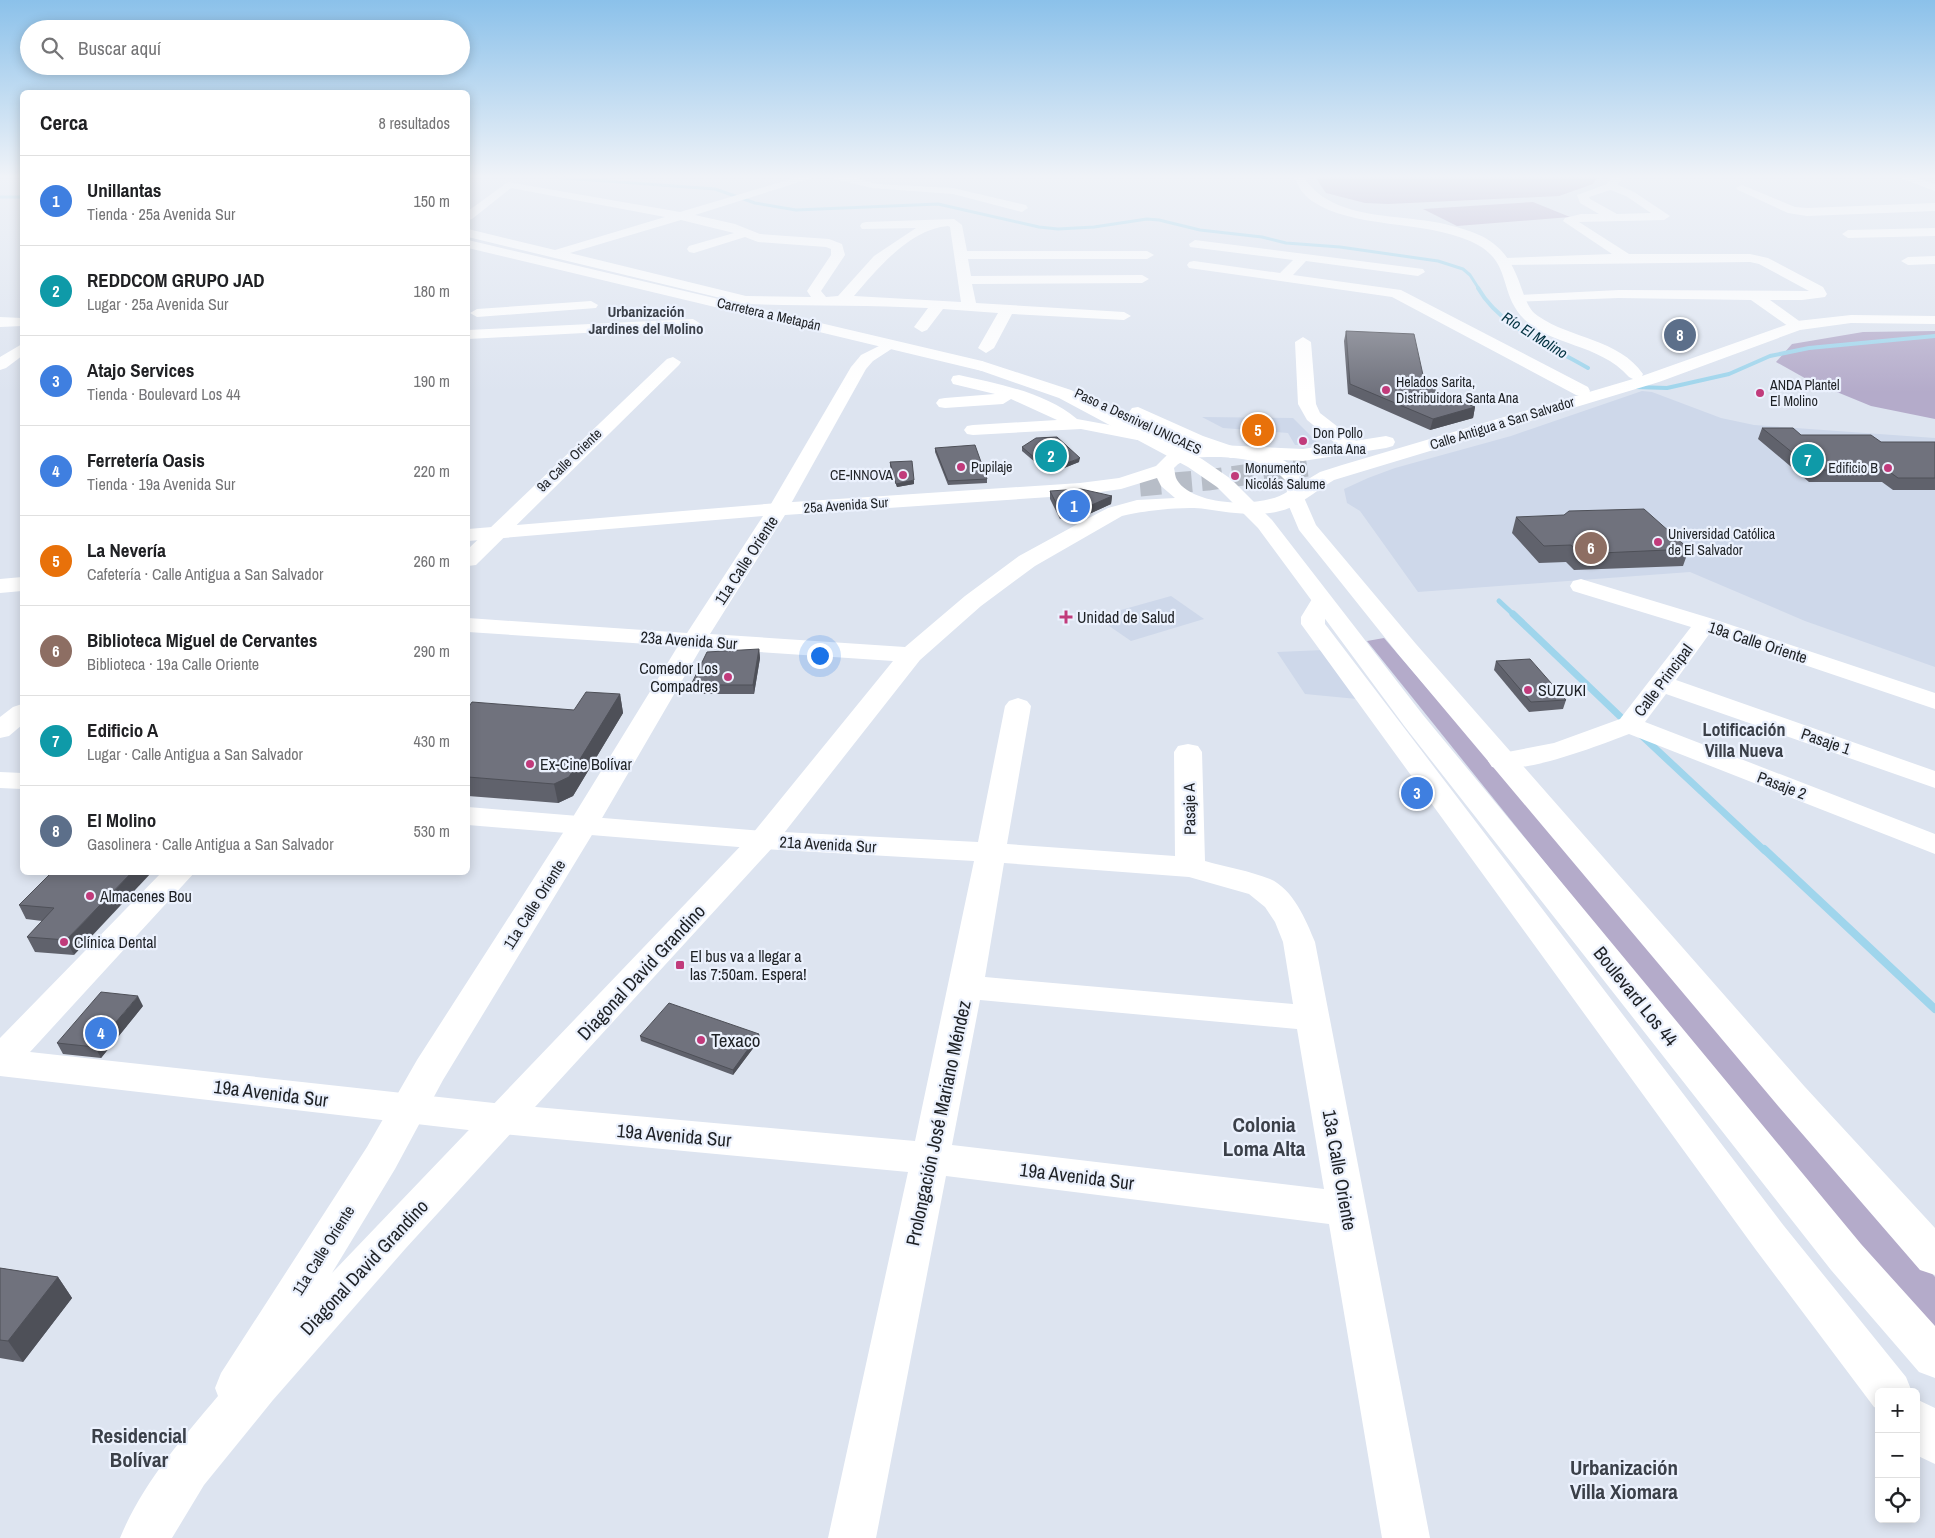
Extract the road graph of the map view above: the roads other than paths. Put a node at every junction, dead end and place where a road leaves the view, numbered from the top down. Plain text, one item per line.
1 (488, 249) edge
2 (538, 249) edge
3 (570, 249) edge
4 (837, 249) edge
5 (894, 249) edge
6 (961, 249) edge
7 (1235, 249) edge
8 (1493, 249) edge
9 (1612, 249) edge
10 (556, 253) junction
11 (962, 255) junction
12 (1147, 255) dead end
13 (1303, 257) junction
14 (1626, 258) junction
15 (535, 260) junction
16 (1566, 260) junction
17 (1935, 260) edge
18 (1908, 261) dead end
19 (1505, 262) junction
20 (1194, 265) dead end
21 (1418, 272) dead end
22 (1283, 277) junction
23 (1142, 279) dead end
24 (965, 280) junction
25 (1619, 294) junction
26 (1754, 295) junction
27 (1519, 299) junction
28 (832, 301) junction
29 (739, 303) junction
30 (939, 304) junction
31 (590, 305) dead end
32 (969, 306) junction
33 (1008, 308) junction
34 (1396, 310) dead end
35 (1124, 316) dead end
36 (1444, 316) junction
37 (1935, 320) edge
38 (0, 322) edge
39 (20, 322) edge
40 (470, 323) edge
41 (693, 324) dead end
42 (1797, 326) junction
43 (922, 327) dead end
44 (470, 335) edge
45 (1304, 342) dead end
46 (887, 346) junction
47 (986, 348) dead end
48 (20, 350) edge
49 (673, 362) dead end
50 (0, 365) edge
51 (1645, 374) junction
52 (959, 380) dead end
53 (1582, 391) junction
54 (1021, 398) junction
55 (945, 403) dead end
56 (1117, 410) junction
57 (1072, 424) junction
58 (973, 430) dead end
59 (1430, 434) junction
60 (1137, 435) junction
61 (1353, 448) junction
62 (1234, 452) junction
63 (1307, 466) tunnel mouth
64 (1164, 469) junction
65 (1140, 486) tunnel mouth
66 (1071, 490) junction
67 (1296, 495) junction
68 (1212, 505) junction
69 (778, 509) junction
70 (1106, 516) junction
71 (494, 532) junction
72 (470, 535) edge
73 (470, 558) edge
74 (20, 584) edge
75 (0, 586) edge
76 (1581, 586) dead end
77 (0, 592) edge
78 (20, 594) edge
79 (1320, 604) junction
80 (1705, 624) junction
81 (470, 625) edge
82 (1344, 629) junction
83 (694, 640) junction
84 (1407, 649) junction
85 (911, 655) junction
86 (1660, 683) junction
87 (1935, 701) edge
88 (1018, 706) dead end
89 (20, 714) edge
90 (1629, 725) junction
91 (0, 730) edge
92 (1188, 752) dead end
93 (1502, 761) junction
94 (0, 780) edge
95 (1935, 780) edge
96 (20, 781) edge
97 (470, 816) edge
98 (583, 825) junction
99 (763, 840) junction
100 (1935, 845) edge
101 (990, 852) junction
102 (1190, 867) junction
103 (177, 875) edge
104 (966, 986) junction
105 (1312, 1018) junction
106 (0, 1062) edge
107 (407, 1109) junction
108 (503, 1119) junction
109 (930, 1158) junction
110 (1347, 1209) junction
111 (1935, 1257) edge
112 (1929, 1348) edge
113 (1887, 1388) edge
114 (1920, 1425) edge
115 (1935, 1441) edge
116 (187, 1468) junction
117 (144, 1538) edge
118 (852, 1538) edge
119 (1406, 1538) edge

1 - 15 main road, Carretera a Metapán
2 - 10 main road
3 - 10 main road
4 - 28 main road
5 - 28 main road
6 - 11 main road
7 - 13 main road
8 - 19 main road
9 - 14 main road
10 - 15 main road
10 - 29 main road
11 - 12 main road
11 - 24 main road
13 - 21 main road
13 - 22 main road
14 - 16 main road
14 - 26 main road
15 - 29 main road, Carretera a Metapán
16 - 19 main road
16 - 25 main road
17 - 18 main road
19 - 27 main road
20 - 22 main road
22 - 36 main road
23 - 24 main road
24 - 32 main road
25 - 26 main road
25 - 27 main road
26 - 42 main road
27 - 51 main road
28 - 29 main road
28 - 30 main road
29 - 46 main road, Carretera a Metapán
30 - 32 main road
30 - 43 main road
31 - 40 main road
32 - 33 main road
33 - 35 main road
33 - 47 main road
34 - 36 main road
36 - 53 main road
37 - 42 main road, Calle Antigua a San Salvador
38 - 39 main road
41 - 44 main road
42 - 51 main road, Calle Antigua a San Salvador
45 - 61 main road
46 - 56 main road, Carretera a Metapán
46 - 69 main road, 11a Calle Oriente
48 - 50 main road
49 - 71 main road, 9a Calle Oriente
51 - 53 main road, Calle Antigua a San Salvador
51 - 67 main road, Calle Antigua a San Salvador
52 - 54 main road
53 - 59 main road, Calle Antigua a San Salvador
54 - 55 main road
54 - 57 main road
56 - 60 main road
56 - 62 main road
56 - 82 main road, Paso a Desnivel UNICAES
56 - 84 main road, Paso a Desnivel UNICAES
57 - 58 main road
57 - 60 main road
59 - 61 main road, Calle Antigua a San Salvador
59 - 63 main road
60 - 64 main road
61 - 62 main road, Calle Antigua a San Salvador
62 - 64 main road, 25a Avenida Sur
62 - 67 main road
64 - 66 main road, 25a Avenida Sur
64 - 68 main road
65 - 66 main road
66 - 69 main road, 25a Avenida Sur
66 - 70 main road
67 - 68 main road, Calle Antigua a San Salvador
67 - 84 main road
68 - 70 main road, Diagonal David Grandino
68 - 79 main road
69 - 71 main road, 25a Avenida Sur
69 - 83 main road, 11a Calle Oriente
70 - 85 main road, Diagonal David Grandino
71 - 72 main road, 25a Avenida Sur
71 - 73 main road, 9a Calle Oriente
74 - 75 main road
76 - 80 main road, 19a Calle Oriente
77 - 78 main road
79 - 82 main road
79 - 113 main road
80 - 86 main road, Calle Principal
80 - 87 main road, 19a Calle Oriente
81 - 83 main road, 23a Avenida Sur
82 - 112 main road, Boulevard Los 44
83 - 85 main road, 23a Avenida Sur
83 - 98 main road, 11a Calle Oriente
84 - 93 main road
85 - 99 main road, Diagonal David Grandino
86 - 90 main road, Calle Principal
86 - 95 main road, Pasaje 1
88 - 101 main road, Prolongación José Mariano Méndez
89 - 91 main road
90 - 93 main road, Calle Principal
90 - 100 main road, Pasaje 2
92 - 102 main road, Pasaje A
93 - 111 main road
94 - 96 main road
97 - 98 main road, 21a Avenida Sur
98 - 99 main road, 21a Avenida Sur
98 - 107 main road, 11a Calle Oriente
99 - 101 main road, 21a Avenida Sur
99 - 108 main road, Diagonal David Grandino
101 - 102 main road, 21a Avenida Sur
101 - 104 main road, Prolongación José Mariano Méndez
102 - 105 main road, 13a Calle Oriente
103 - 106 main road
104 - 105 main road
104 - 109 main road, Prolongación José Mariano Méndez
105 - 110 main road, 13a Calle Oriente
106 - 107 main road, 19a Avenida Sur
107 - 108 main road, 19a Avenida Sur
107 - 116 main road, 11a Calle Oriente
108 - 109 main road, 19a Avenida Sur
108 - 116 main road, Diagonal David Grandino
109 - 110 main road, 19a Avenida Sur
109 - 118 main road, Prolongación José Mariano Méndez
110 - 119 main road, 13a Calle Oriente
114 - 115 main road
116 - 117 main road, Diagonal David Grandino

